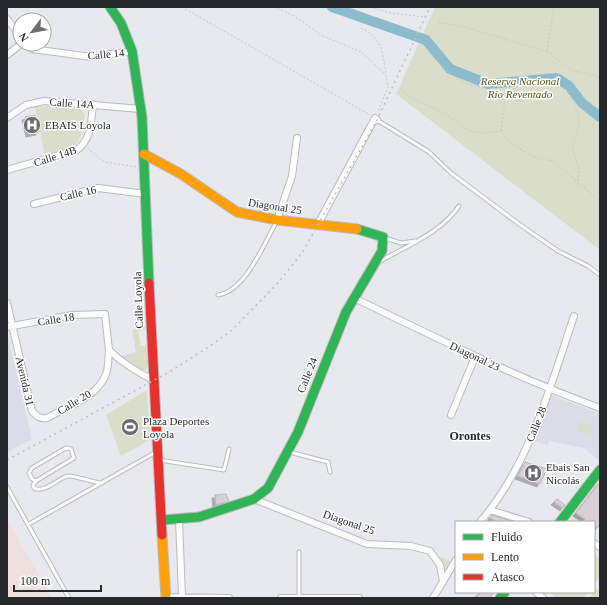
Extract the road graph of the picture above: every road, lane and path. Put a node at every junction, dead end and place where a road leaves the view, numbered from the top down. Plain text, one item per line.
1 (110, 7) edge
2 (182, 7) edge
3 (274, 7) edge
4 (370, 7) edge
5 (554, 7) edge
6 (425, 17) dead end
7 (438, 22) dead end
8 (361, 28) dead end
9 (132, 51) junction
10 (547, 51) junction
11 (52, 52) edge
12 (432, 56) dead end
13 (386, 75) junction
14 (600, 79) edge
15 (543, 83) junction
16 (400, 89) dead end
17 (494, 92) junction
18 (506, 99) junction
19 (92, 104) junction
20 (141, 109) junction
21 (7, 118) edge
22 (376, 119) junction
23 (501, 131) junction
24 (297, 138) dead end
25 (83, 146) junction
26 (144, 154) junction
27 (144, 168) junction
28 (7, 170) edge
29 (577, 182) junction
30 (577, 187) dead end
31 (146, 194) junction
32 (600, 201) edge
33 (34, 204) dead end
34 (459, 206) dead end
35 (277, 220) junction
36 (318, 224) junction
37 (384, 237) junction
38 (416, 240) junction
39 (375, 264) junction
40 (600, 275) edge
41 (218, 295) dead end
42 (354, 298) junction
43 (7, 303) edge
44 (574, 316) dead end
45 (10, 327) edge
46 (109, 350) junction
47 (475, 357) junction
48 (153, 380) junction
49 (549, 390) junction
50 (600, 408) edge
51 (32, 411) joint
52 (451, 415) dead end
53 (229, 449) dead end
54 (158, 451) junction
55 (287, 451) junction
56 (159, 460) junction
57 (600, 470) edge
58 (330, 472) dead end
59 (36, 481) junction
60 (101, 483) junction
61 (7, 487) edge
62 (254, 499) junction
63 (490, 510) junction
64 (179, 519) junction
65 (162, 520) junction
66 (481, 521) edge
67 (526, 521) edge
68 (563, 521) edge
69 (29, 524) junction
70 (299, 552) dead end
71 (455, 562) edge
72 (442, 582) junction
73 (166, 597) edge
74 (182, 597) edge
75 (299, 597) edge
76 (320, 597) edge
77 (69, 598) edge
78 (229, 598) edge
79 (281, 598) edge
80 (359, 598) edge
81 (433, 598) edge

1 - 9 main road, Calle Loyola
2 - 22 path
3 - 13 path
4 - 6 path
5 - 10 path
7 - 10 path
8 - 13 path
9 - 11 street, Calle 14
9 - 20 main road, Calle Loyola
10 - 14 path
12 - 17 path
13 - 22 path
15 - 17 path
15 - 18 path
15 - 29 path
16 - 23 path
17 - 18 path
18 - 23 path
19 - 20 street, Calle 14A
19 - 21 street, Calle 14A
19 - 25 street, Calle 14B
20 - 26 main road, Calle Loyola
22 - 36 street
22 - 40 lane
23 - 29 path
24 - 35 street
25 - 27 path
25 - 28 street, Calle 14B
26 - 27 main road, Calle Loyola
26 - 35 main road, Diagonal 25
27 - 31 main road, Calle Loyola
29 - 30 path
29 - 32 path
31 - 33 street, Calle 16
31 - 48 main road, Calle Loyola
34 - 38 lane, Calle 24
35 - 36 main road, Diagonal 25
35 - 41 lane
36 - 37 main road, Diagonal 25
37 - 38 lane, Diagonal 25
37 - 39 main road
38 - 39 lane, Calle 24
39 - 42 main road, Calle 24
42 - 47 street, Diagonal 23
42 - 55 main road, Calle 24
43 - 45 street, Avenida 31
44 - 49 street, Calle 28
45 - 46 street, Calle 18
45 - 51 street, Avenida 31
46 - 48 street
46 - 51 street, Calle 20
47 - 49 street, Diagonal 23
47 - 52 street
48 - 54 main road, Calle Loyola
49 - 50 street, Diagonal 23
49 - 63 street, Calle 28
53 - 56 lane
54 - 56 main road, Calle Loyola
54 - 60 lane
55 - 58 lane
55 - 62 main road, Calle 24
56 - 65 main road, Calle Loyola
57 - 68 main road
59 - 59 lane
59 - 60 lane
60 - 69 lane
61 - 69 lane
62 - 64 main road, Calle 24
62 - 72 street, Diagonal 25
63 - 66 street, Calle 28
63 - 67 street
64 - 65 main road, Calle 24
64 - 74 street
65 - 73 main road, Calle Loyola
69 - 77 lane
70 - 75 lane
71 - 72 street
72 - 81 street
73 - 74 street
74 - 78 street
75 - 76 street
75 - 79 street
76 - 80 street

